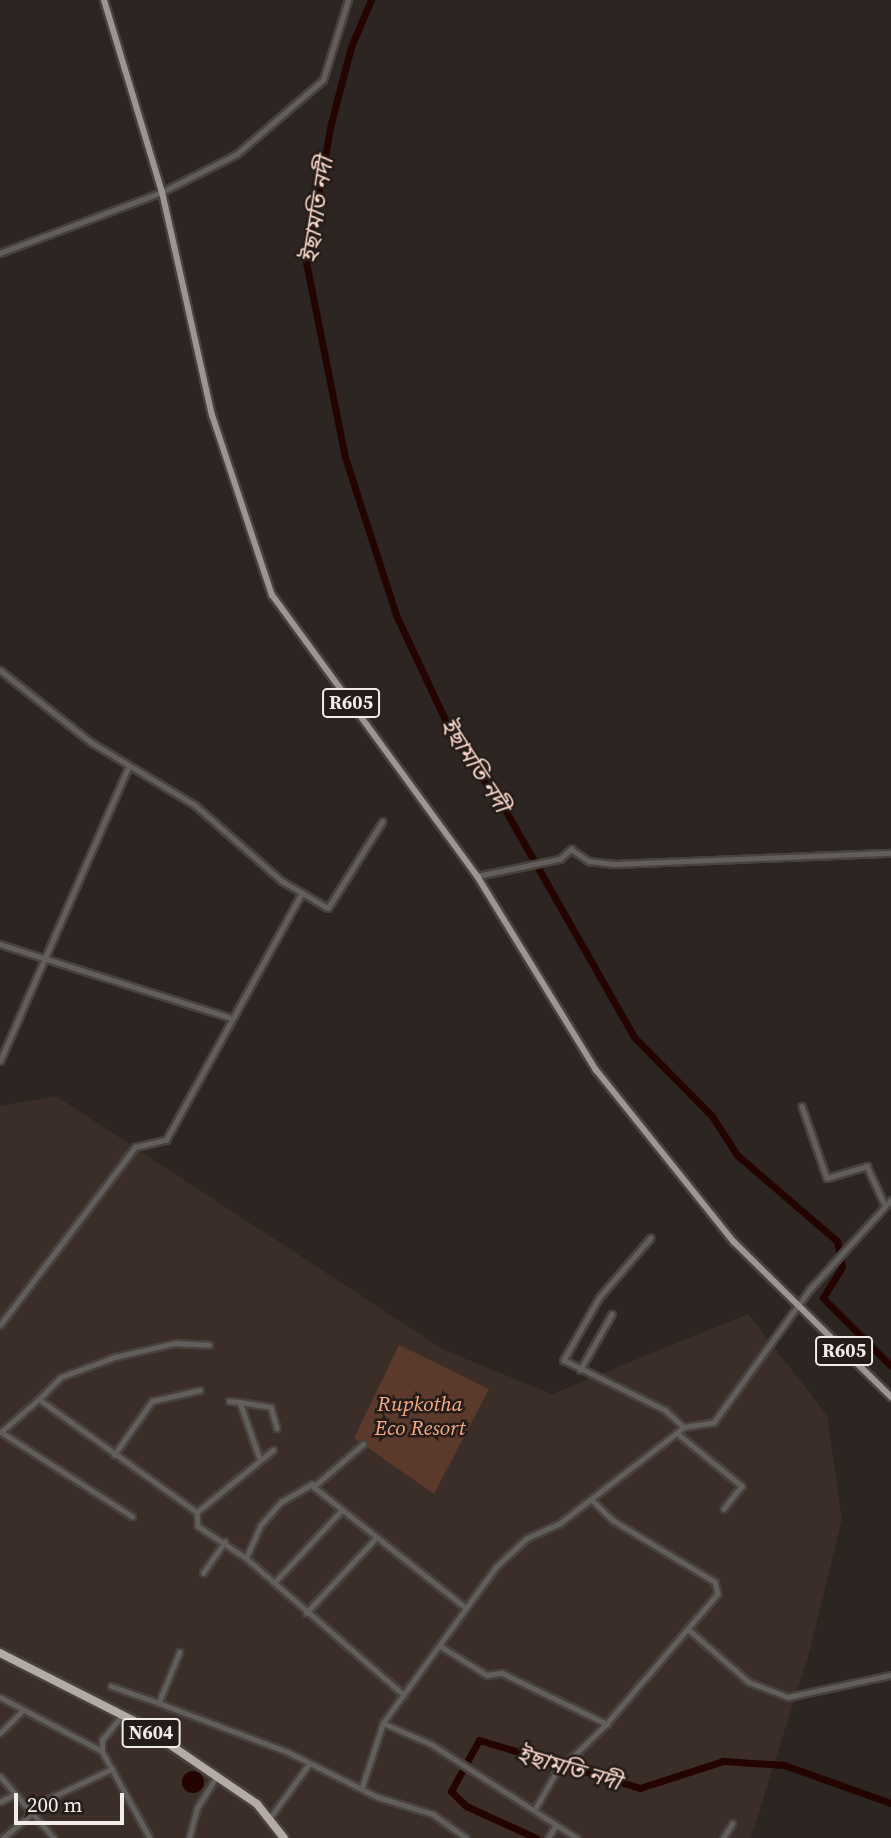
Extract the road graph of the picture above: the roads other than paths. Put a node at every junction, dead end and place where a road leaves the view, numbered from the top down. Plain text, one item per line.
1 (104, 0) edge
2 (348, 0) edge
3 (162, 192) junction
4 (0, 253) edge
5 (0, 670) edge
6 (128, 768) junction
7 (382, 822) dead end
8 (891, 853) edge
9 (477, 876) junction
10 (302, 894) junction
11 (0, 944) edge
12 (40, 958) junction
13 (229, 1017) junction
14 (0, 1061) edge
15 (802, 1106) dead end
16 (891, 1200) edge
17 (886, 1205) junction
18 (651, 1238) dead end
19 (797, 1306) junction
20 (612, 1314) dead end
21 (0, 1325) edge
22 (209, 1345) dead end
23 (580, 1370) junction
24 (200, 1390) dead end
25 (891, 1397) edge
26 (39, 1399) junction
27 (229, 1401) dead end
28 (240, 1402) junction
29 (684, 1427) junction
30 (277, 1428) dead end
31 (0, 1431) edge
32 (677, 1433) junction
33 (364, 1444) dead end
34 (273, 1450) dead end
35 (114, 1455) junction
36 (260, 1459) junction
37 (312, 1484) junction
38 (592, 1500) junction
39 (724, 1509) dead end
40 (197, 1512) junction
41 (340, 1512) junction
42 (132, 1516) dead end
43 (375, 1539) junction
44 (225, 1542) junction
45 (246, 1558) junction
46 (203, 1573) dead end
47 (274, 1583) junction
48 (466, 1608) junction
49 (306, 1613) junction
50 (688, 1629) junction
51 (440, 1646) junction
52 (180, 1652) dead end
53 (0, 1653) edge
54 (891, 1675) edge
55 (111, 1686) dead end
56 (404, 1695) junction
57 (0, 1697) edge
58 (159, 1703) junction
59 (23, 1710) junction
60 (122, 1714) junction
61 (383, 1723) junction
62 (607, 1724) junction
63 (0, 1733) edge
64 (102, 1751) junction
65 (309, 1764) junction
66 (111, 1769) junction
67 (0, 1776) edge
68 (215, 1779) junction
69 (362, 1787) junction
70 (15, 1794) junction
71 (0, 1802) edge
72 (535, 1810) junction
73 (30, 1812) junction
74 (270, 1819) junction
75 (732, 1824) dead end
76 (556, 1825) junction
77 (3, 1838) edge
78 (54, 1838) edge
79 (150, 1838) edge
80 (189, 1838) edge
81 (284, 1838) edge
82 (466, 1838) edge
83 (548, 1838) edge
84 (577, 1838) edge
85 (723, 1838) edge

1 - 3 main road, R605
2 - 3 street
3 - 4 street
3 - 9 main road, R605
5 - 6 street
6 - 10 street
6 - 12 street
7 - 10 street
8 - 9 street
9 - 19 main road, R605
10 - 13 street
11 - 12 street
12 - 13 street
12 - 14 street
13 - 21 street
15 - 17 street
16 - 17 street
17 - 19 street
18 - 23 street
19 - 25 main road, R605
19 - 29 street
20 - 23 street
22 - 26 street
23 - 29 street
24 - 35 street
26 - 31 street
26 - 35 street
27 - 28 street
28 - 30 street
28 - 36 street
29 - 32 street
31 - 42 street
32 - 38 street
32 - 39 street
33 - 37 street
34 - 36 street
35 - 40 street
36 - 40 street
37 - 41 street
37 - 45 street
38 - 48 street
38 - 50 street
40 - 44 street
41 - 43 street
41 - 47 street
43 - 48 street
43 - 49 street
44 - 45 street
44 - 46 street
45 - 47 street
47 - 49 street
48 - 51 street
49 - 56 street
50 - 54 street
50 - 62 street
51 - 56 street
51 - 62 street
52 - 58 street
53 - 60 highway, N604
55 - 58 street
56 - 61 street
57 - 59 street
58 - 65 street
59 - 63 street
59 - 64 street
60 - 64 street
60 - 68 highway, N604
61 - 69 street
61 - 72 street
62 - 72 street
64 - 66 street
65 - 69 street
65 - 74 street
66 - 73 street
66 - 79 street
67 - 70 street
68 - 74 highway, N604
68 - 80 street
69 - 82 street
70 - 71 street
70 - 73 street
72 - 76 street
73 - 77 street
73 - 78 street
74 - 81 highway, N604
75 - 85 street
76 - 83 street
76 - 84 street

